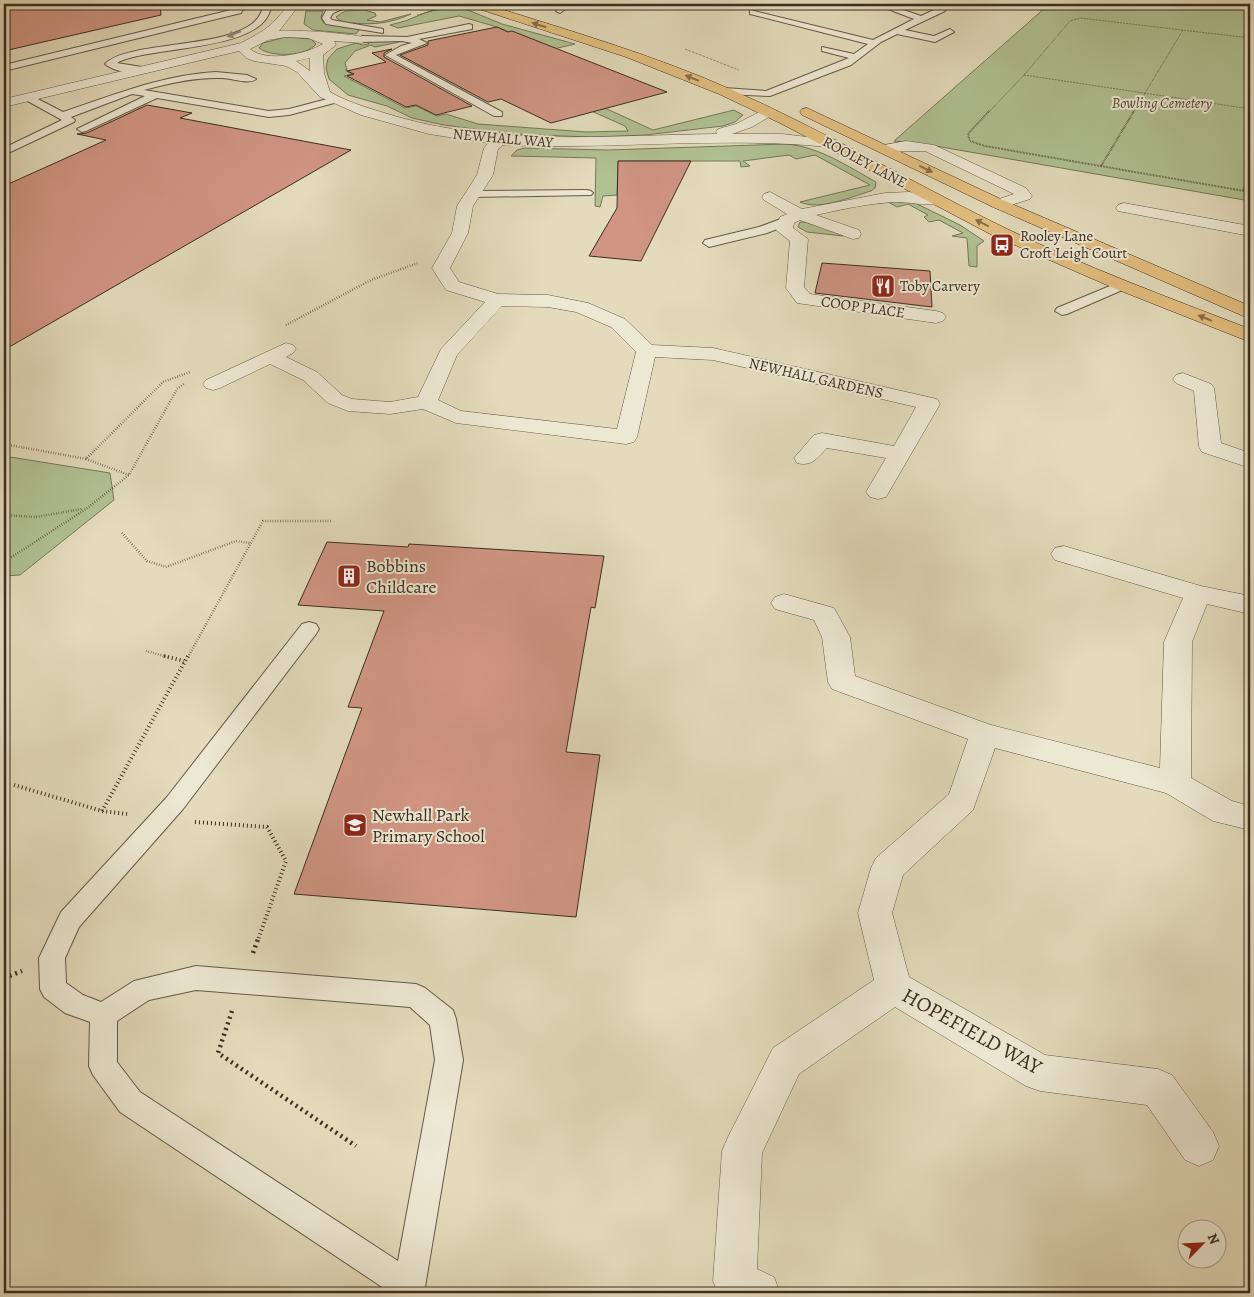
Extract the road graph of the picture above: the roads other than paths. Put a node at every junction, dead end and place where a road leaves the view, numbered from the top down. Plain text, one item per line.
1 (239, 4) edge
2 (267, 4) edge
3 (296, 4) edge
4 (352, 4) edge
5 (474, 4) edge
6 (510, 4) edge
7 (551, 4) edge
8 (879, 4) edge
9 (936, 4) edge
10 (768, 8) dead end
11 (560, 11) dead end
12 (922, 18) junction
13 (469, 27) dead end
14 (895, 31) junction
15 (298, 34) junction
16 (946, 34) dead end
17 (387, 37) junction
18 (260, 38) junction
19 (362, 38) joint
20 (408, 39) junction
21 (326, 41) junction
22 (874, 43) junction
23 (245, 46) junction
24 (825, 49) dead end
25 (317, 53) junction
26 (856, 57) junction
27 (262, 58) junction
28 (168, 63) junction
29 (688, 63) dead end
30 (4, 68) edge
31 (139, 69) junction
32 (815, 76) junction
33 (730, 78) dead end
34 (251, 79) dead end
35 (779, 79) dead end
36 (130, 91) junction
37 (724, 92) junction
38 (767, 94) junction
39 (156, 95) junction
40 (27, 97) junction
41 (330, 97) junction
42 (4, 103) edge
43 (769, 111) junction
44 (498, 114) dead end
45 (63, 116) junction
46 (82, 129) dead end
47 (807, 131) junction
48 (849, 132) junction
49 (687, 139) junction
50 (499, 140) junction
51 (828, 143) junction
52 (884, 149) junction
53 (4, 152) edge
54 (887, 174) junction
55 (587, 193) dead end
56 (473, 194) junction
57 (770, 197) dead end
58 (876, 197) junction
59 (937, 200) junction
60 (999, 204) junction
61 (1124, 208) dead end
62 (792, 217) junction
63 (1250, 231) edge
64 (854, 234) dead end
65 (709, 243) dead end
66 (1122, 285) junction
67 (498, 300) junction
68 (1062, 311) dead end
69 (1250, 313) edge
70 (936, 317) dead end
71 (1250, 336) edge
72 (292, 346) dead end
73 (646, 351) junction
74 (270, 357) junction
75 (1183, 379) dead end
76 (213, 384) dead end
77 (426, 402) junction
78 (900, 454) junction
79 (805, 458) dead end
80 (1250, 461) edge
81 (878, 492) dead end
82 (1064, 554) dead end
83 (1198, 594) junction
84 (784, 603) dead end
85 (1250, 605) edge
86 (310, 629) dead end
87 (985, 734) junction
88 (1175, 784) junction
89 (1250, 818) edge
90 (894, 987) junction
91 (104, 1015) junction
92 (1199, 1146) dead end
93 (736, 1289) edge
94 (410, 1292) edge

1 - 30 lane
2 -> 31 lane
3 - 15 street
3 - 18 street
4 - 17 lane
37 -> 5 highway, ROOLEY LANE
6 - 29 highway
7 - 11 lane
8 - 12 lane
9 - 12 lane
10 - 22 lane
12 - 14 lane
13 - 20 lane
14 - 16 lane
14 - 22 lane
15 - 18 street
15 - 21 street
17 - 19 lane
17 - 20 lane
18 - 23 street
19 - 21 street
20 - 44 lane
21 - 25 street
22 - 26 lane
23 - 27 street
23 - 28 street
24 - 26 lane
25 - 27 street
25 - 41 street
26 - 32 lane
27 - 28 street
27 - 41 street, NEWHALL WAY
28 - 31 street
31 - 40 street
32 - 35 lane
32 - 38 lane
33 - 38 highway, ROOLEY LANE
34 - 36 lane
36 - 39 lane
36 - 45 lane
37 - 38 lane
37 - 43 highway, ROOLEY LANE
38 - 48 highway, ROOLEY LANE
39 - 41 lane
39 - 46 lane
40 - 42 street
40 - 45 lane
41 - 50 street, NEWHALL WAY
43 - 47 highway, ROOLEY LANE
43 - 49 street, NEWHALL WAY
45 - 53 lane
47 - 48 street, NEWHALL WAY
47 - 49 street, NEWHALL WAY
47 - 51 highway, ROOLEY LANE
48 - 52 highway, ROOLEY LANE
49 - 50 street, NEWHALL WAY
49 - 51 street, NEWHALL WAY
50 - 56 street
51 - 54 highway, ROOLEY LANE
52 -> 60 highway, ROOLEY LANE
52 - 60 street
54 - 58 street
54 - 59 highway, ROOLEY LANE
55 - 56 lane
56 - 67 street
57 - 62 street, COOP PLACE
58 - 59 street
58 - 62 street
66 -> 59 highway, ROOLEY LANE
60 - 69 highway, ROOLEY LANE
61 - 63 street
62 - 64 street, COOP PLACE
62 - 65 lane
62 - 70 street, COOP PLACE
66 - 68 lane
71 -> 66 highway, ROOLEY LANE
67 - 73 street
67 - 77 street
72 - 74 street
73 - 77 street
73 - 78 street, NEWHALL GARDENS
74 - 76 street
74 - 77 street
75 - 80 street
78 - 79 street
78 - 81 street, NEWHALL GARDENS
82 - 83 street
83 - 85 street
83 - 88 street
84 - 87 street
86 - 91 lane
87 - 88 street
87 - 90 street, HOPEFIELD WAY
88 - 89 street
90 - 92 street, HOPEFIELD WAY
90 - 93 street, HOPEFIELD WAY
91 - 94 lane
91 - 94 lane

